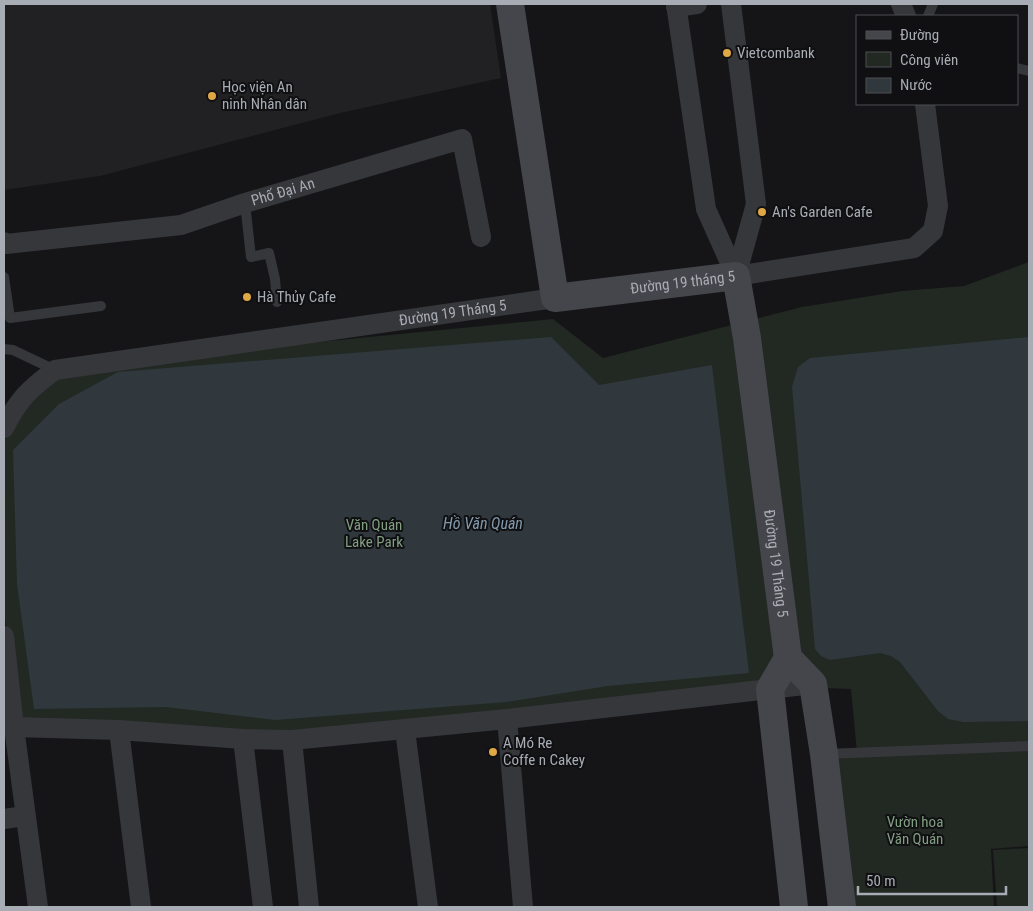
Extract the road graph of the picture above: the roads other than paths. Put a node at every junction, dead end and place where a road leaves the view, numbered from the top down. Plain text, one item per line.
1 (510, 4) edge
2 (697, 4) edge
3 (731, 4) edge
4 (676, 5) edge
5 (925, 105) edge
6 (245, 203) junction
7 (481, 237) dead end
8 (5, 245) edge
9 (736, 276) junction
10 (4, 277) edge
11 (555, 298) junction
12 (277, 302) dead end
13 (101, 306) dead end
14 (4, 349) edge
15 (749, 350) joint
16 (55, 370) junction
17 (4, 428) edge
18 (4, 636) edge
19 (788, 658) junction
20 (813, 684) junction
21 (770, 689) junction
22 (507, 719) junction
23 (14, 727) junction
24 (119, 730) junction
25 (405, 730) junction
26 (243, 739) junction
27 (292, 740) junction
28 (1029, 746) edge
29 (824, 754) junction
30 (26, 816) junction
31 (4, 819) edge
32 (38, 907) edge
33 (141, 907) edge
34 (263, 907) edge
35 (309, 907) edge
36 (428, 907) edge
37 (523, 907) edge
38 (794, 907) edge
39 (842, 907) edge

1 - 11 street
2 - 4 street
3 - 9 street
4 - 9 street
5 - 9 street
6 - 7 street, Phố Đại An
6 - 8 street, Phố Đại An
6 - 12 lane
9 - 11 street, Đường 19 tháng 5
9 - 15 street, Đường 19 tháng 5
10 - 13 lane
11 - 16 street, Đường 19 Tháng 5
14 - 16 lane
15 - 19 street, Đường 19 Tháng 5
16 - 17 street
18 - 23 street
19 - 20 street
19 - 21 street
20 - 21 street
20 - 29 street
21 - 22 street
21 - 38 street
22 - 25 street
22 - 37 street
23 - 24 street
23 - 30 street
24 - 26 street
24 - 33 street
25 - 27 street
25 - 36 street
26 - 27 street
26 - 34 street
27 - 35 street
28 - 29 lane
29 - 39 street
30 - 31 street
30 - 32 street

